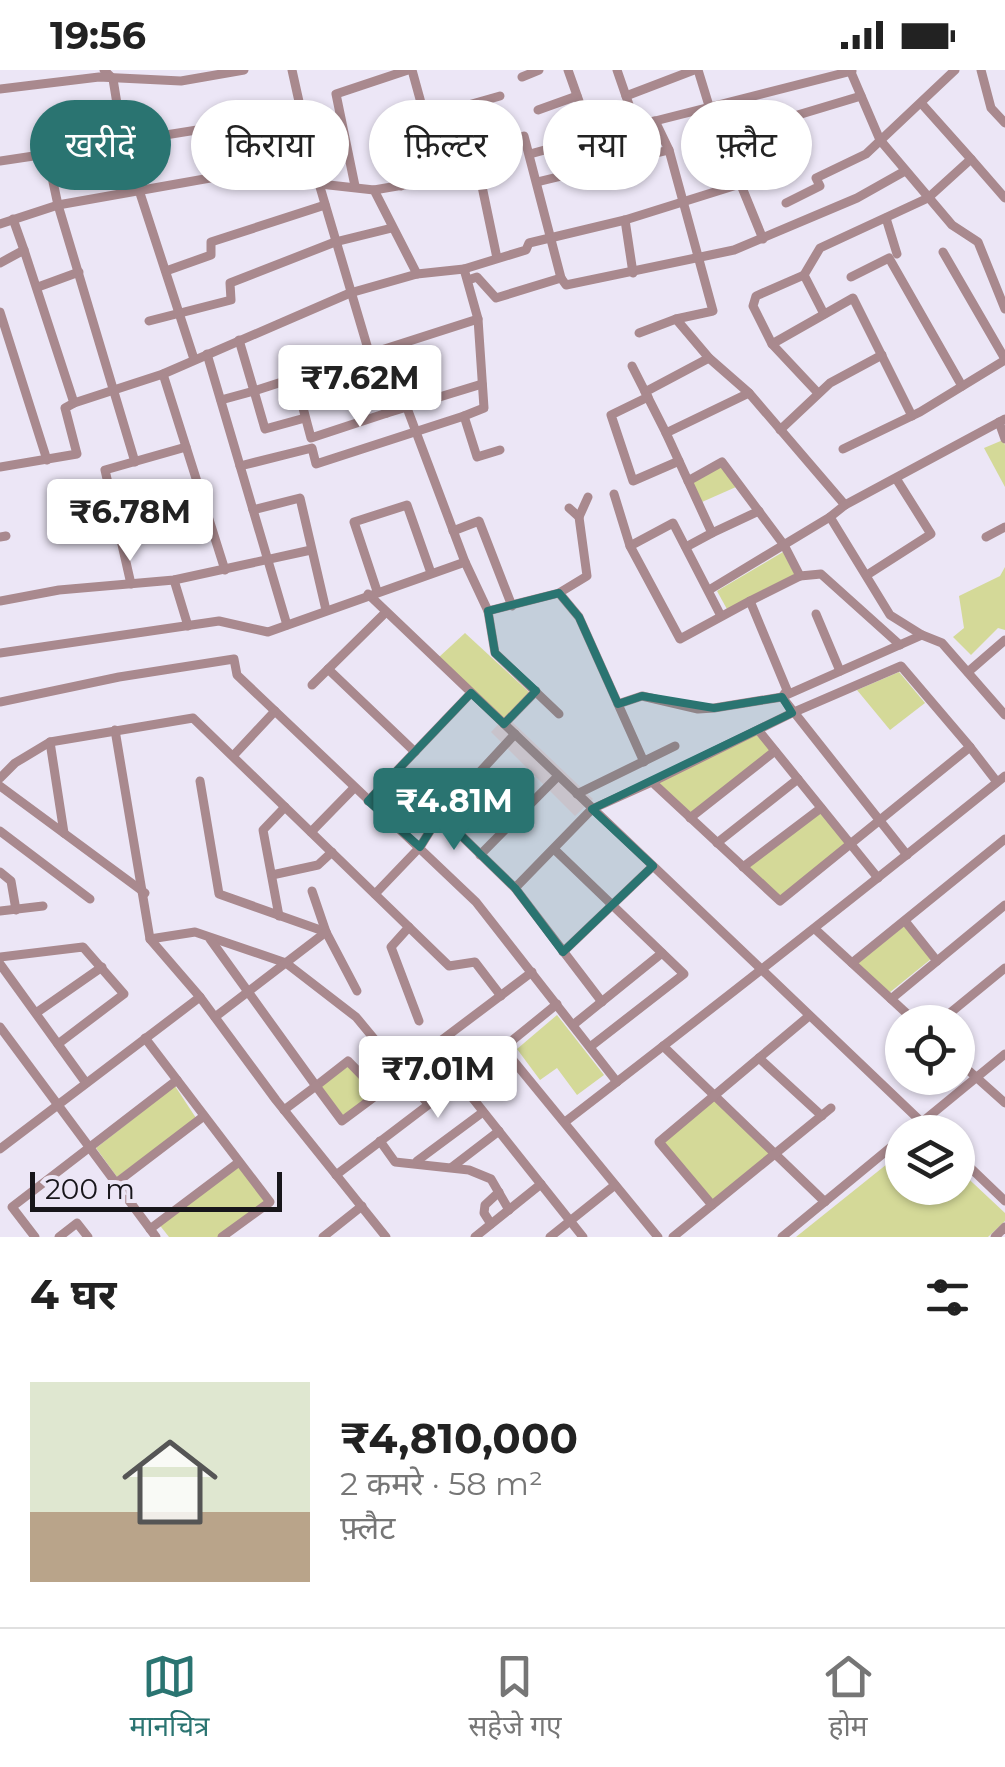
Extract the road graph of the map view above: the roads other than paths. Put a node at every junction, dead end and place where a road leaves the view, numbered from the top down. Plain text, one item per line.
1 (104, 70) edge
2 (128, 70) edge
3 (244, 70) edge
4 (292, 70) edge
5 (410, 70) edge
6 (539, 70) edge
7 (568, 70) edge
8 (617, 70) edge
9 (696, 70) edge
10 (852, 70) edge
11 (955, 70) edge
12 (982, 70) edge
13 (522, 77) dead end
14 (114, 79) junction
15 (0, 89) edge
16 (500, 96) dead end
17 (577, 96) junction
18 (626, 96) junction
19 (861, 96) junction
20 (117, 100) edge
21 (299, 100) edge
22 (420, 100) edge
23 (486, 100) edge
24 (578, 100) edge
25 (627, 100) edge
26 (706, 100) edge
27 (746, 100) edge
28 (920, 103) junction
29 (538, 110) dead end
30 (812, 111) edge
31 (1005, 123) edge
32 (661, 133) edge
33 (523, 136) edge
34 (880, 140) junction
35 (543, 150) edge
36 (669, 150) junction
37 (530, 154) junction
38 (30, 157) edge
39 (970, 159) junction
40 (0, 162) edge
41 (905, 171) junction
42 (537, 182) junction
43 (349, 186) edge
44 (355, 186) junction
45 (369, 189) edge
46 (55, 190) edge
47 (140, 190) joint
48 (321, 190) edge
49 (374, 190) edge
50 (483, 190) edge
51 (723, 190) edge
52 (743, 190) edge
53 (928, 198) junction
54 (1005, 198) edge
55 (786, 202) dead end
56 (58, 204) junction
57 (682, 204) junction
58 (324, 205) junction
59 (886, 218) junction
60 (13, 220) junction
61 (625, 220) junction
62 (0, 224) edge
63 (392, 228) junction
64 (548, 236) junction
65 (763, 239) junction
66 (335, 242) junction
67 (24, 250) junction
68 (943, 252) dead end
69 (897, 254) dead end
70 (698, 256) junction
71 (497, 258) junction
72 (0, 263) edge
73 (464, 269) junction
74 (166, 271) junction
75 (79, 272) junction
76 (633, 272) junction
77 (417, 274) junction
78 (804, 276) junction
79 (850, 276) dead end
80 (560, 278) junction
81 (468, 280) junction
82 (38, 288) junction
83 (350, 293) junction
84 (1005, 308) edge
85 (0, 312) edge
86 (824, 314) junction
87 (180, 315) junction
88 (478, 319) junction
89 (676, 319) junction
90 (149, 321) dead end
91 (640, 332) dead end
92 (239, 340) junction
93 (772, 344) junction
94 (370, 353) junction
95 (207, 354) junction
96 (882, 355) junction
97 (709, 358) junction
98 (194, 359) junction
99 (1005, 359) edge
100 (632, 366) dead end
101 (163, 374) junction
102 (295, 378) junction
103 (482, 384) junction
104 (962, 386) junction
105 (116, 390) junction
106 (254, 391) junction
107 (749, 392) junction
108 (816, 392) junction
109 (646, 395) junction
110 (221, 400) junction
111 (74, 404) junction
112 (407, 408) junction
113 (387, 413) junction
114 (464, 416) junction
115 (912, 416) junction
116 (306, 418) junction
117 (1002, 420) edge
118 (780, 430) junction
119 (416, 434) junction
120 (666, 434) junction
121 (1005, 439) edge
122 (311, 443) junction
123 (186, 447) junction
124 (843, 449) dead end
125 (500, 450) dead end
126 (46, 460) junction
127 (679, 461) junction
128 (136, 462) junction
129 (240, 466) junction
130 (0, 467) edge
131 (897, 480) junction
132 (688, 481) junction
133 (614, 494) dead end
134 (588, 497) dead end
135 (202, 500) junction
136 (845, 506) junction
137 (569, 508) dead end
138 (253, 510) junction
139 (759, 510) junction
140 (578, 517) junction
141 (830, 517) junction
142 (117, 523) junction
143 (92, 527) dead end
144 (1005, 527) edge
145 (453, 531) junction
146 (712, 533) junction
147 (986, 537) dead end
148 (784, 544) junction
149 (630, 546) junction
150 (686, 547) junction
151 (311, 550) junction
152 (268, 558) junction
153 (465, 562) junction
154 (224, 570) junction
155 (431, 573) junction
156 (867, 575) junction
157 (800, 576) junction
158 (174, 580) junction
159 (131, 584) junction
160 (709, 590) junction
161 (373, 593) junction
162 (559, 594) junction
163 (0, 600) edge
164 (750, 602) junction
165 (512, 606) junction
166 (326, 610) junction
167 (488, 611) junction
168 (386, 612) junction
169 (816, 614) dead end
170 (720, 616) junction
171 (287, 625) junction
172 (188, 626) junction
173 (922, 635) junction
174 (1005, 640) edge
175 (900, 645) junction
176 (0, 653) edge
177 (328, 669) junction
178 (840, 671) junction
179 (968, 672) junction
180 (312, 685) dead end
181 (536, 691) junction
182 (471, 692) junction
183 (782, 697) junction
184 (0, 702) edge
185 (618, 704) junction
186 (275, 711) junction
187 (792, 713) junction
188 (559, 714) dead end
189 (1005, 715) edge
190 (504, 724) junction
191 (115, 730) junction
192 (758, 731) junction
193 (514, 734) junction
194 (50, 742) junction
195 (675, 746) dead end
196 (970, 747) junction
197 (775, 750) junction
198 (415, 752) junction
199 (233, 756) junction
200 (644, 762) junction
201 (558, 776) junction
202 (0, 778) edge
203 (798, 779) junction
204 (1001, 779) edge
205 (200, 780) dead end
206 (652, 782) junction
207 (0, 786) edge
208 (354, 788) junction
209 (577, 794) junction
210 (368, 801) junction
211 (286, 807) junction
212 (821, 808) junction
213 (592, 809) junction
214 (440, 816) junction
215 (690, 818) junction
216 (879, 820) junction
217 (0, 831) edge
218 (311, 832) junction
219 (64, 833) junction
220 (1005, 839) edge
221 (717, 843) junction
222 (850, 844) junction
223 (420, 847) junction
224 (554, 849) junction
225 (332, 852) junction
226 (480, 855) junction
227 (907, 855) junction
228 (652, 866) junction
229 (743, 868) junction
230 (0, 872) edge
231 (272, 874) junction
232 (878, 878) junction
233 (515, 888) junction
234 (312, 891) dead end
235 (145, 893) junction
236 (375, 894) junction
237 (90, 899) dead end
238 (1005, 905) edge
239 (43, 906) dead end
240 (614, 907) junction
241 (16, 910) junction
242 (0, 911) edge
243 (280, 916) junction
244 (905, 921) junction
245 (410, 927) junction
246 (815, 929) junction
247 (326, 932) junction
248 (150, 939) junction
249 (210, 939) junction
250 (563, 952) junction
251 (662, 953) junction
252 (0, 960) edge
253 (937, 961) junction
254 (286, 963) junction
255 (852, 964) junction
256 (102, 966) junction
257 (760, 968) junction
258 (1005, 968) edge
259 (532, 972) junction
260 (357, 991) dead end
261 (247, 992) junction
262 (501, 996) junction
263 (200, 997) junction
264 (890, 999) junction
265 (602, 1002) junction
266 (557, 1004) junction
267 (897, 1005) edge
268 (959, 1005) edge
269 (36, 1013) junction
270 (214, 1016) junction
271 (809, 1016) junction
272 (418, 1021) dead end
273 (573, 1025) junction
274 (0, 1027) edge
275 (145, 1038) junction
276 (58, 1044) junction
277 (663, 1046) junction
278 (590, 1047) junction
279 (503, 1048) junction
280 (1005, 1054) edge
281 (759, 1058) junction
282 (404, 1072) junction
283 (977, 1077) junction
284 (177, 1080) junction
285 (458, 1081) junction
286 (617, 1082) junction
287 (86, 1083) junction
288 (316, 1086) junction
289 (379, 1092) junction
290 (714, 1096) junction
291 (1005, 1103) edge
292 (58, 1104) junction
293 (428, 1104) junction
294 (831, 1108) dead end
295 (284, 1110) junction
296 (483, 1112) junction
297 (914, 1115) edge
298 (932, 1115) edge
299 (204, 1116) junction
300 (822, 1116) junction
301 (565, 1122) junction
302 (499, 1131) junction
303 (380, 1141) junction
304 (90, 1147) junction
305 (0, 1149) edge
306 (885, 1152) edge
307 (774, 1155) junction
308 (239, 1162) junction
309 (416, 1162) junction
310 (452, 1167) junction
311 (975, 1172) edge
312 (336, 1175) junction
313 (116, 1183) junction
314 (541, 1184) junction
315 (615, 1185) junction
316 (499, 1192) junction
317 (1005, 1201) edge
318 (825, 1202) junction
319 (362, 1206) junction
320 (712, 1206) junction
321 (509, 1210) junction
322 (571, 1221) junction
323 (491, 1224) junction
324 (1005, 1227) edge
325 (153, 1233) edge
326 (35, 1237) edge
327 (59, 1237) edge
328 (88, 1237) edge
329 (222, 1237) edge
330 (323, 1237) edge
331 (386, 1237) edge
332 (475, 1237) edge
333 (550, 1237) edge
334 (583, 1237) edge
335 (658, 1237) edge
336 (673, 1237) edge
337 (782, 1237) edge
338 (994, 1237) edge

1 - 14 street
2 - 14 street
3 - 14 street
4 - 21 street
5 - 22 street
5 - 44 street
6 - 13 street
7 - 17 street
8 - 18 street
9 - 18 street
9 - 26 street
10 - 19 street
10 - 27 street
11 - 28 street
12 - 31 street
14 - 15 street
14 - 20 street
16 - 23 street
17 - 24 street
17 - 29 street
18 - 25 street
19 - 30 street
19 - 34 street
28 - 34 street
28 - 39 street
32 - 36 street
33 - 37 street
34 - 41 street
34 - 55 street
35 - 37 street
36 - 42 street
36 - 57 street
37 - 42 street
38 - 40 street
39 - 53 street
39 - 54 street
41 - 53 street
41 - 65 street
42 - 64 street
43 - 44 street
44 - 45 street
46 - 56 street
47 - 56 street
47 - 74 street
48 - 58 street
49 - 63 street
50 - 71 street
51 - 57 street
52 - 65 street
53 - 59 street
53 - 84 street
56 - 60 street
56 - 75 street
57 - 61 street
57 - 70 street
58 - 66 street
58 - 74 street
59 - 69 street
59 - 78 street
60 - 62 street
60 - 67 street
61 - 64 street
61 - 76 street
63 - 66 street
63 - 77 street
64 - 71 street
64 - 80 street
65 - 70 street
66 - 83 street
66 - 87 street
67 - 72 street
67 - 82 street
68 - 99 street
70 - 76 street
70 - 89 street
71 - 73 street
73 - 77 street
73 - 81 street
74 - 87 street
75 - 82 street
75 - 105 street
76 - 80 street
77 - 83 street
78 - 86 street
78 - 93 street
79 - 104 street
80 - 81 street
81 - 88 street
82 - 111 street
83 - 92 street
83 - 94 street
85 - 126 street
86 - 93 street
86 - 96 street
87 - 90 street
87 - 98 street
88 - 94 street
88 - 103 street
89 - 91 street
89 - 97 street
92 - 95 street
92 - 106 street
93 - 108 street
94 - 102 street
94 - 113 street
95 - 98 street
95 - 110 street
96 - 108 street
96 - 115 street
97 - 107 street
97 - 109 street
98 - 101 street
99 - 104 street
100 - 109 street
101 - 105 street
101 - 123 street
102 - 106 street
102 - 116 street
103 - 112 street
103 - 114 street
104 - 115 street
105 - 111 street
105 - 128 street
106 - 110 street
106 - 116 street
107 - 118 street
107 - 120 street
108 - 118 street
109 - 120 street
109 - 127 street
110 - 129 street
111 - 126 street
112 - 113 street
112 - 119 street
113 - 122 street
114 - 119 street
114 - 125 street
115 - 124 street
116 - 122 street
117 - 121 street
117 - 131 street
118 - 136 street
119 - 122 street
119 - 145 street
120 - 127 street
122 - 129 street
123 - 128 street
123 - 135 street
126 - 130 street
127 - 132 street
128 - 142 street
129 - 138 street
131 - 136 street
131 - 156 street
132 - 139 street
132 - 146 street
133 - 149 street
134 - 140 street
135 - 142 street
135 - 154 street
136 - 141 street
137 - 140 street
138 - 151 street
138 - 152 street
139 - 146 street
139 - 148 street
140 - 162 street
141 - 148 street
141 - 156 street
142 - 143 street
142 - 159 street
144 - 147 street
145 - 153 street
145 - 165 street
146 - 150 street
148 - 157 street
148 - 160 street
149 - 150 street
149 - 170 street
150 - 160 street
151 - 152 street
151 - 166 street
152 - 154 street
152 - 171 street
153 - 155 street
153 - 167 street
154 - 158 street
155 - 161 street
155 - 161 street
156 - 173 street
157 - 164 street
157 - 175 street
158 - 159 street
158 - 172 street
159 - 163 street
160 - 170 street
161 - 166 street
161 - 168 street
162 - 165 street
162 - 185 street
164 - 170 street
164 - 183 street
165 - 167 street
166 - 171 street
167 - 181 street
168 - 177 street
168 - 182 street
169 - 178 street
171 - 172 street
172 - 176 street
173 - 175 street
173 - 179 street
174 - 179 street
175 - 178 street
177 - 180 street
177 - 198 street
178 - 183 street
179 - 189 street
181 - 188 street
181 - 190 street
182 - 190 street
182 - 198 street
183 - 185 street
183 - 187 street
184 - 186 street
185 - 200 street
186 - 199 street
186 - 208 street
187 - 192 street
187 - 196 street
187 - 216 street
190 - 193 street
191 - 194 street
191 - 199 street
191 - 235 street
192 - 197 street
192 - 206 street
193 - 201 street
193 - 214 street
194 - 202 street
194 - 219 street
195 - 200 street
196 - 204 street
196 - 216 street
197 - 203 street
197 - 215 street
198 - 210 street
199 - 211 street
200 - 209 street
201 - 209 street
201 - 226 street
203 - 212 street
203 - 221 street
204 - 227 street
205 - 243 street
206 - 213 street
206 - 215 street
207 - 219 street
208 - 210 street
208 - 218 street
209 - 213 street
210 - 223 street
211 - 218 street
211 - 231 street
212 - 222 street
212 - 229 street
213 - 224 street
213 - 228 street
214 - 223 street
214 - 226 street
215 - 221 street
216 - 222 street
216 - 227 street
217 - 237 street
218 - 225 street
219 - 235 street
220 - 244 street
221 - 229 street
222 - 229 street
222 - 232 street
223 - 236 street
223 - 259 street
224 - 233 street
224 - 240 street
225 - 231 street
225 - 236 street
226 - 233 street
227 - 232 street
228 - 240 street
228 - 257 street
230 - 241 street
231 - 243 street
232 - 246 street
233 - 250 street
234 - 247 street
235 - 248 street
236 - 245 street
238 - 253 street
239 - 241 street
240 - 250 street
240 - 251 street
241 - 242 street
243 - 247 street
244 - 253 street
244 - 255 street
245 - 262 street
245 - 272 street
246 - 255 street
246 - 257 street
247 - 254 street
247 - 260 street
248 - 249 street
248 - 263 street
249 - 254 street
249 - 261 street
250 - 265 street
251 - 265 street
251 - 278 street
252 - 256 street
252 - 269 street
253 - 264 street
254 - 261 street
254 - 282 street
255 - 264 street
256 - 269 street
256 - 276 street
257 - 271 street
257 - 277 street
258 - 268 street
259 - 262 street
259 - 266 street
261 - 270 street
261 - 288 street
262 - 282 street
263 - 270 street
263 - 275 street
264 - 267 street
265 - 273 street
266 - 273 street
266 - 279 street
269 - 276 street
270 - 295 street
271 - 281 street
271 - 297 street
273 - 278 street
274 - 292 street
275 - 284 street
275 - 287 street
276 - 287 street
277 - 286 street
277 - 290 street
278 - 286 street
279 - 285 street
279 - 301 street
280 - 283 street
281 - 290 street
281 - 300 street
282 - 289 street
282 - 293 street
283 - 291 street
283 - 298 street
284 - 299 street
284 - 304 street
285 - 293 street
285 - 296 street
286 - 301 street
287 - 292 street
288 - 289 street
288 - 289 street
288 - 295 street
290 - 307 street
290 - 320 street
292 - 304 street
292 - 305 street
293 - 303 street
294 - 300 street
295 - 312 street
296 - 302 street
296 - 309 street
299 - 308 street
299 - 313 street
300 - 307 street
301 - 315 street
302 - 310 street
302 - 314 street
303 - 309 street
303 - 312 street
304 - 313 street
304 - 326 street
306 - 318 street
307 - 318 street
307 - 320 street
308 - 325 street
308 - 329 street
309 - 310 street
310 - 316 street
311 - 317 street
312 - 319 street
313 - 325 street
314 - 321 street
314 - 322 street
315 - 322 street
315 - 335 street
316 - 321 street
316 - 323 street
318 - 337 street
319 - 330 street
319 - 331 street
320 - 336 street
321 - 323 street
322 - 333 street
322 - 334 street
323 - 332 street
324 - 338 street
327 - 328 street

